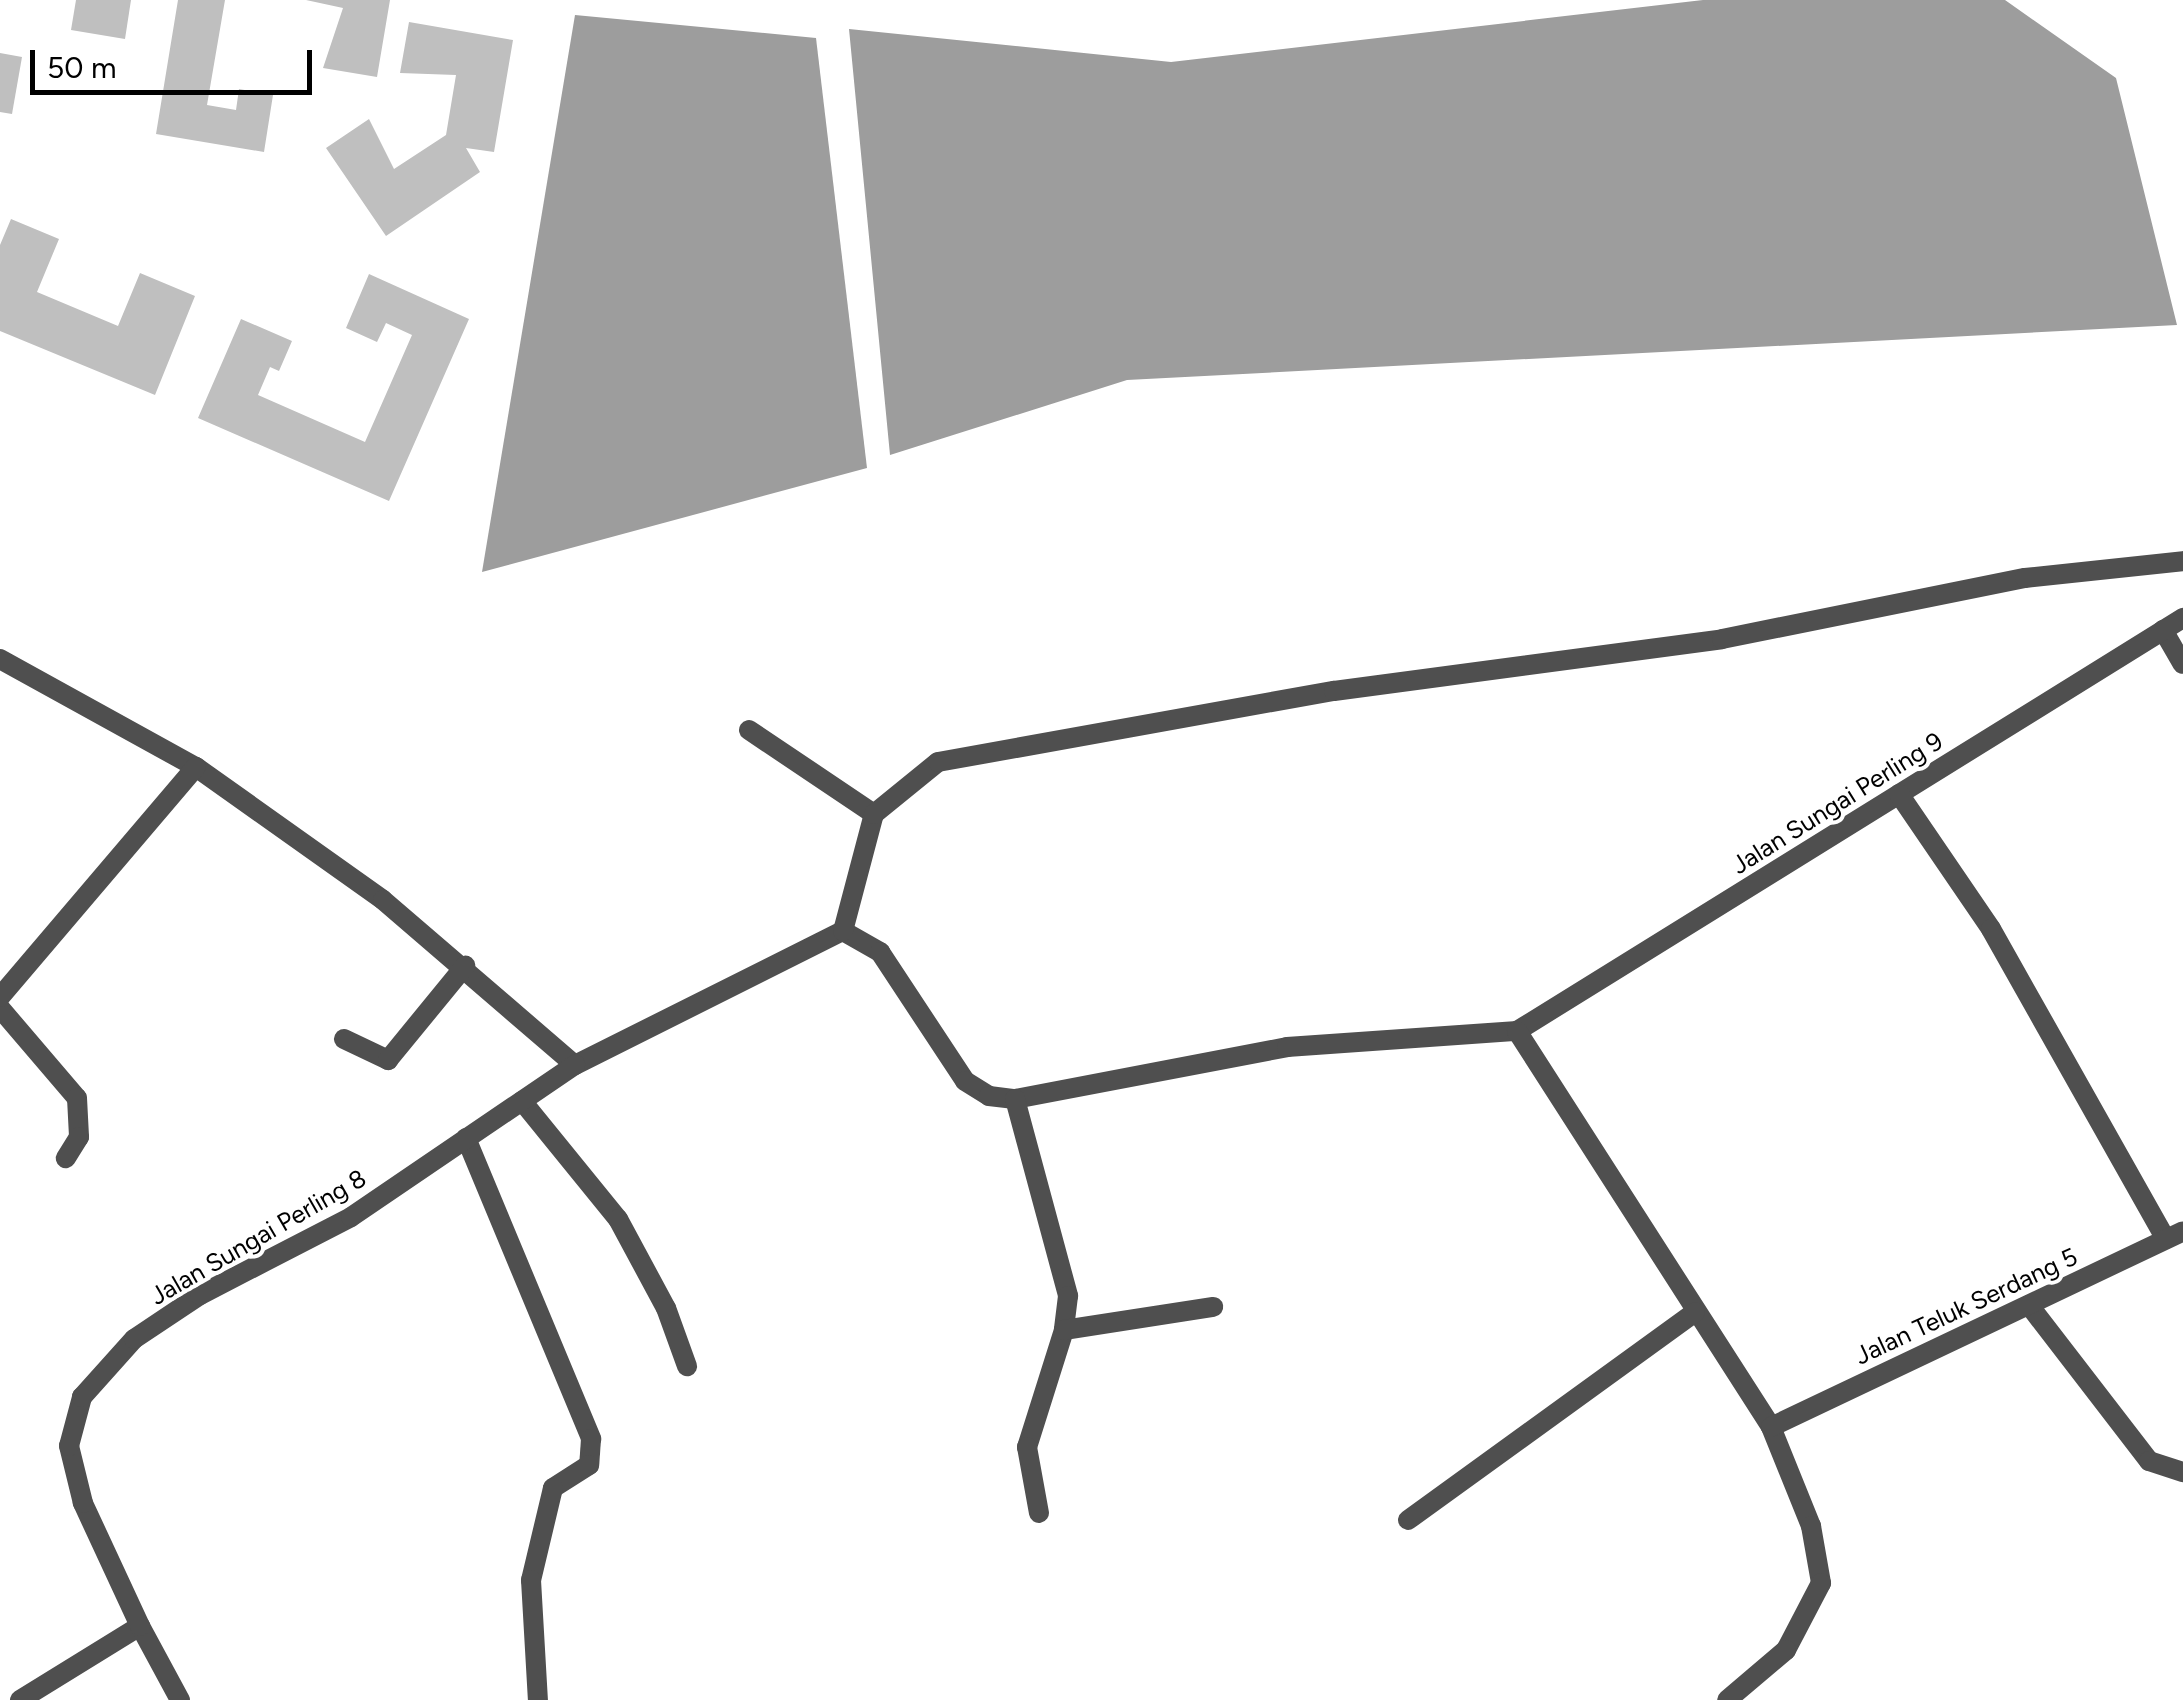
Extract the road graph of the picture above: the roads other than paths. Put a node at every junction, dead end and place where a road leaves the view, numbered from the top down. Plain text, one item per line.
1 (2183, 561) edge
2 (2183, 618) edge
3 (2163, 630) junction
4 (0, 659) edge
5 (2183, 664) edge
6 (749, 730) dead end
7 (196, 767) junction
8 (1899, 794) junction
9 (874, 814) junction
10 (842, 931) junction
11 (465, 966) junction
12 (0, 998) edge
13 (0, 1008) edge
14 (1517, 1032) junction
15 (344, 1039) dead end
16 (574, 1065) junction
17 (1015, 1099) junction
18 (522, 1100) junction
19 (466, 1138) junction
20 (66, 1158) dead end
21 (2174, 1235) edge
22 (2029, 1305) junction
23 (1214, 1307) dead end
24 (1695, 1312) junction
25 (1064, 1330) junction
26 (688, 1366) dead end
27 (1771, 1427) junction
28 (2183, 1472) edge
29 (1039, 1513) dead end
30 (1408, 1520) dead end
31 (140, 1626) junction
32 (20, 1700) edge
33 (180, 1700) edge
34 (538, 1700) edge
35 (1727, 1700) edge

1 - 9 street
2 - 3 street, Jalan Sungai Perling 9
3 - 5 street
3 - 8 street, Jalan Sungai Perling 9
4 - 7 street
6 - 9 street
7 - 11 street
7 - 12 street
8 - 14 street, Jalan Sungai Perling 9
8 - 21 street
9 - 10 street
10 - 16 street, Jalan Sungai Perling 8
10 - 17 street
11 - 15 street
11 - 16 street
13 - 20 street
14 - 17 street
14 - 24 street
16 - 18 street, Jalan Sungai Perling 8
17 - 25 street
18 - 19 street, Jalan Sungai Perling 8
18 - 26 street
19 - 31 street, Jalan Sungai Perling 8
19 - 34 street
21 - 22 street, Jalan Teluk Serdang 5
22 - 27 street, Jalan Teluk Serdang 5
22 - 28 street
23 - 25 street
24 - 27 street
24 - 30 street
25 - 29 street
27 - 35 street
31 - 32 street
31 - 33 street, Jalan Sungai Perling 8

